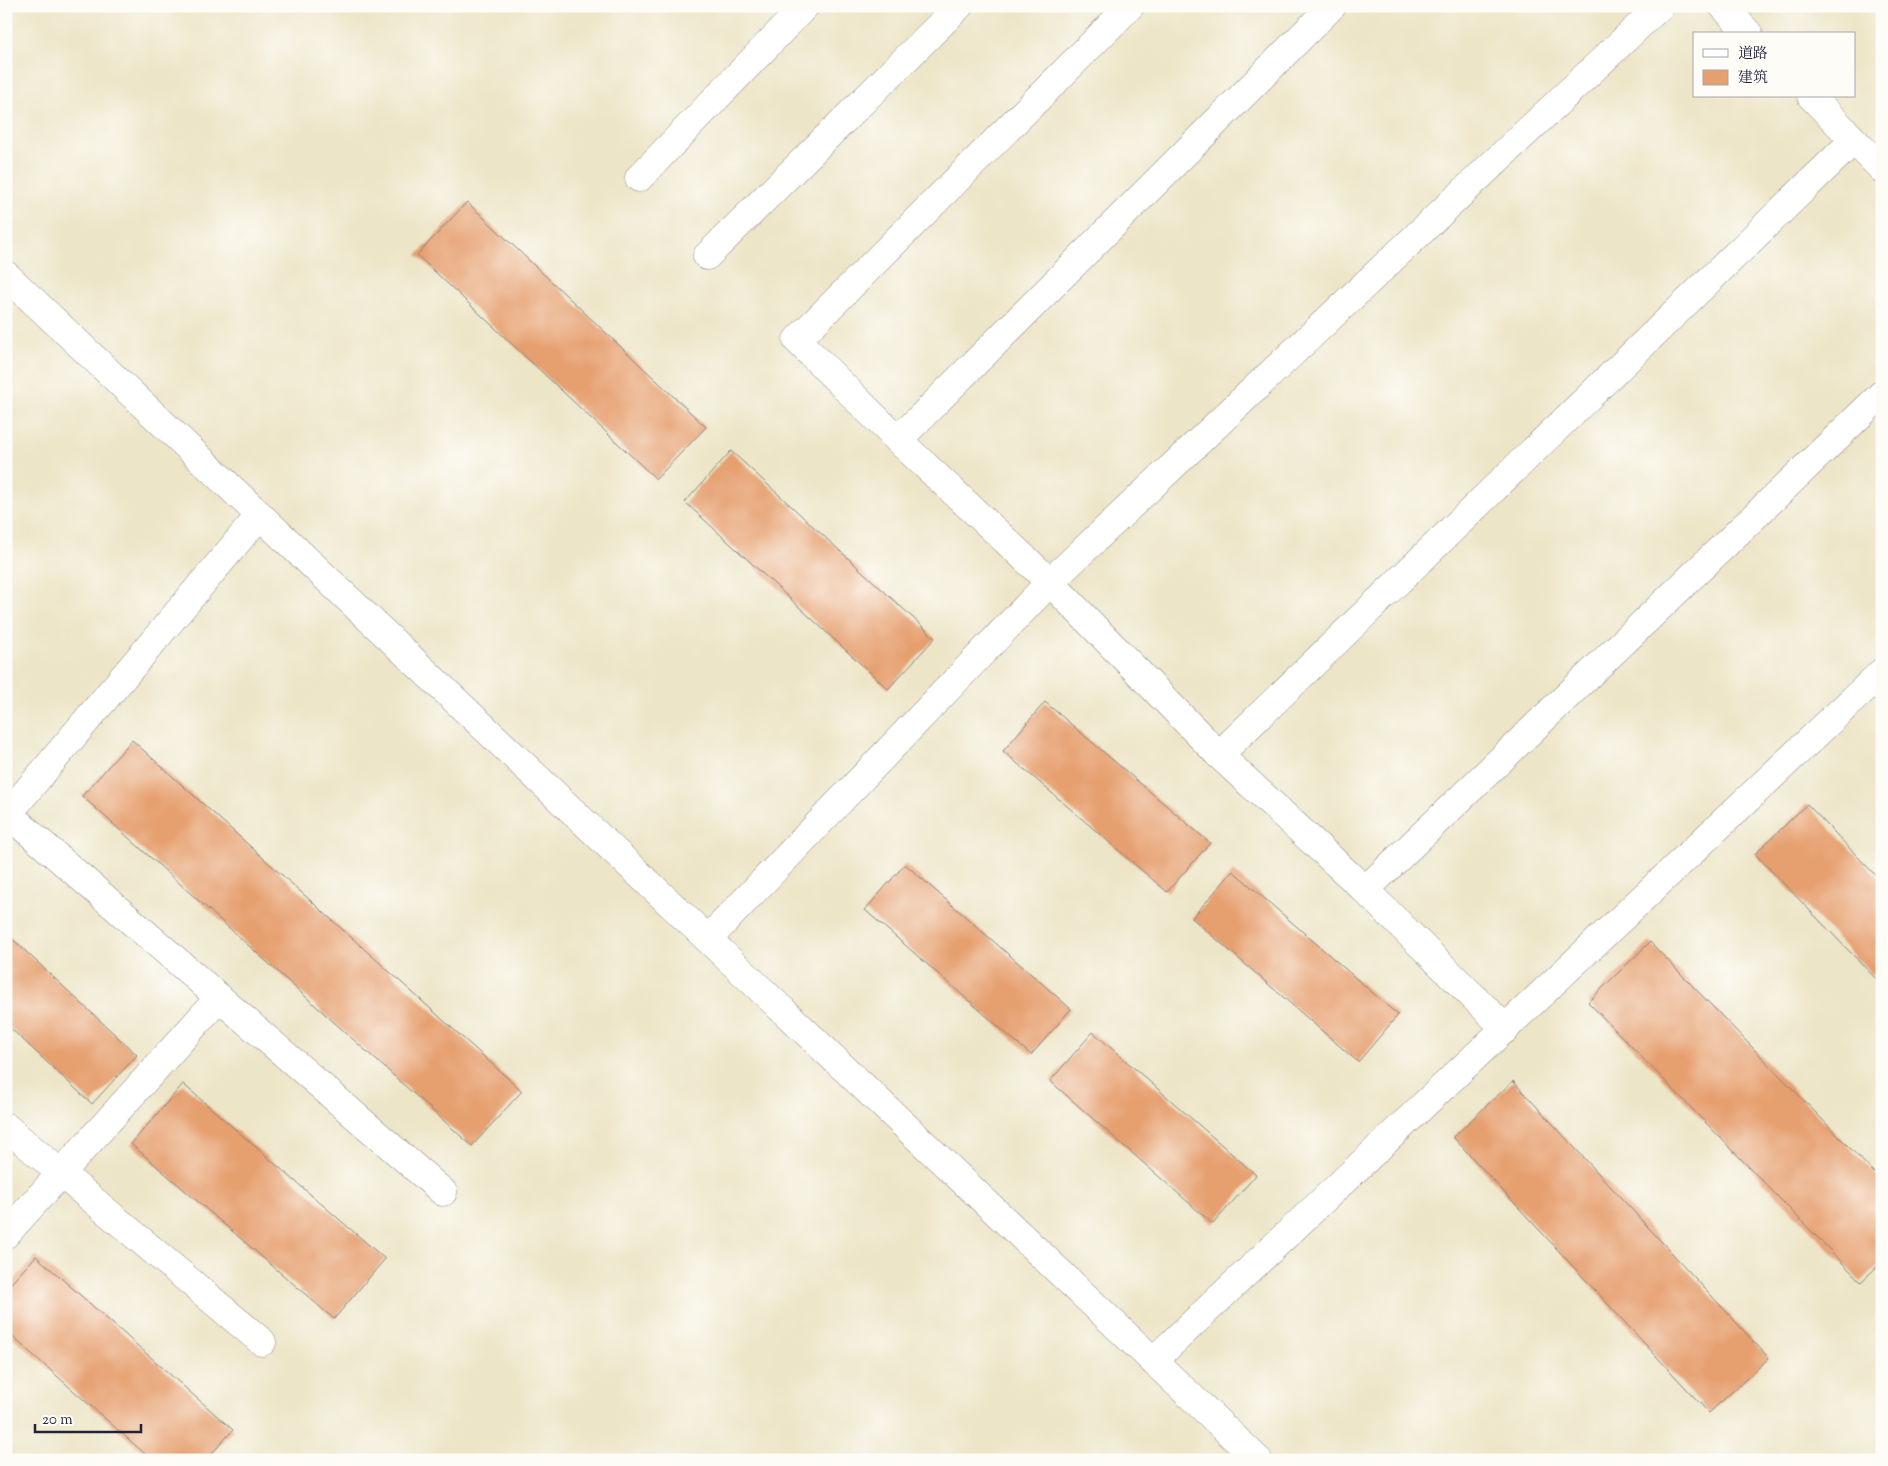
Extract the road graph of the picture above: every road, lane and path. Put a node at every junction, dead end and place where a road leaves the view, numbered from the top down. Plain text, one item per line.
1 (805, 6) edge
2 (959, 6) edge
3 (1130, 6) edge
4 (1332, 6) edge
5 (1660, 6) edge
6 (1722, 6) edge
7 (1748, 32) edge
8 (1813, 98) edge
9 (1854, 140) junction
10 (1882, 169) edge
11 (638, 178) dead end
12 (707, 256) dead end
13 (6, 275) edge
14 (1882, 394) edge
15 (898, 440) junction
16 (260, 515) junction
17 (1050, 582) junction
18 (1882, 672) edge
19 (1219, 755) junction
20 (7, 815) edge
21 (1365, 890) junction
22 (708, 939) junction
23 (220, 998) junction
24 (1506, 1029) junction
25 (6, 1127) edge
26 (62, 1174) junction
27 (443, 1192) dead end
28 (6, 1234) edge
29 (262, 1342) dead end
30 (1153, 1361) junction
31 (1258, 1460) edge

1 - 11 street
2 - 12 street
3 - 15 street
4 - 15 street
5 - 17 street
6 - 7 street
8 - 9 street
9 - 10 street
9 - 19 street
13 - 16 street
14 - 21 street
15 - 17 street
16 - 20 street
16 - 22 street
17 - 19 street
17 - 22 street
18 - 24 street
19 - 21 street
20 - 23 street
21 - 24 street
22 - 30 street
23 - 26 street
23 - 27 street
24 - 30 street
25 - 26 street
26 - 28 street
26 - 29 street
30 - 31 street

